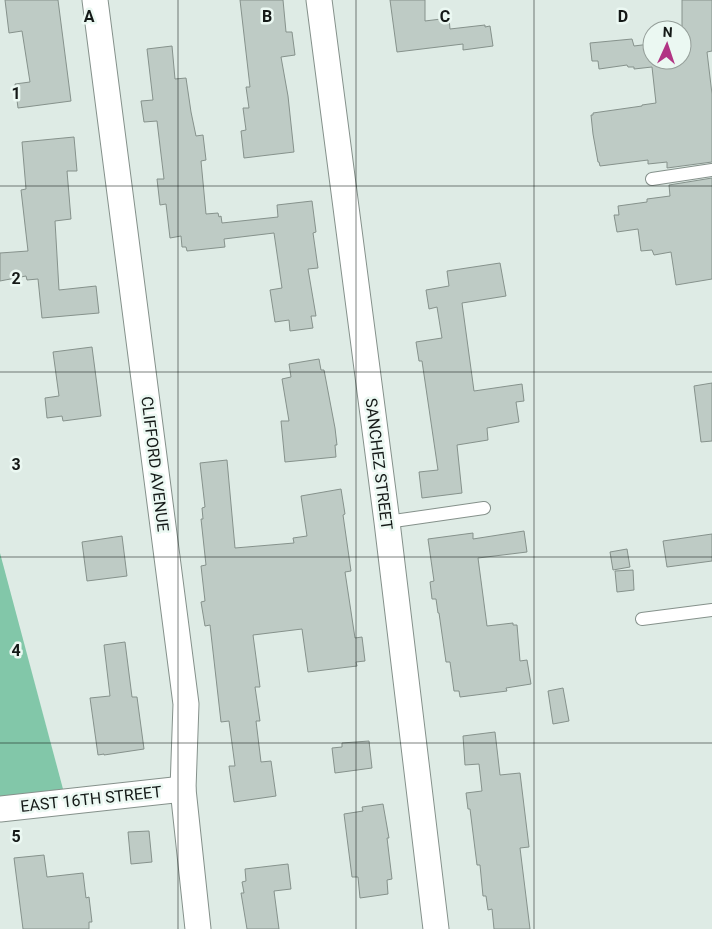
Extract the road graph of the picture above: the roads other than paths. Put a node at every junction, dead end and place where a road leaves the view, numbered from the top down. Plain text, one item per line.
1 (95, 0) edge
2 (319, 0) edge
3 (712, 170) edge
4 (652, 179) dead end
5 (484, 508) dead end
6 (387, 522) junction
7 (712, 610) edge
8 (642, 619) dead end
9 (183, 789) junction
10 (0, 809) edge
11 (198, 929) edge
12 (436, 929) edge

1 - 9 street, CLIFFORD AVENUE
2 - 6 street, SANCHEZ STREET
3 - 4 lane
5 - 6 lane
6 - 12 street, SANCHEZ STREET
7 - 8 lane
9 - 10 street, EAST 16TH STREET
9 - 11 street, CLIFFORD AVENUE

